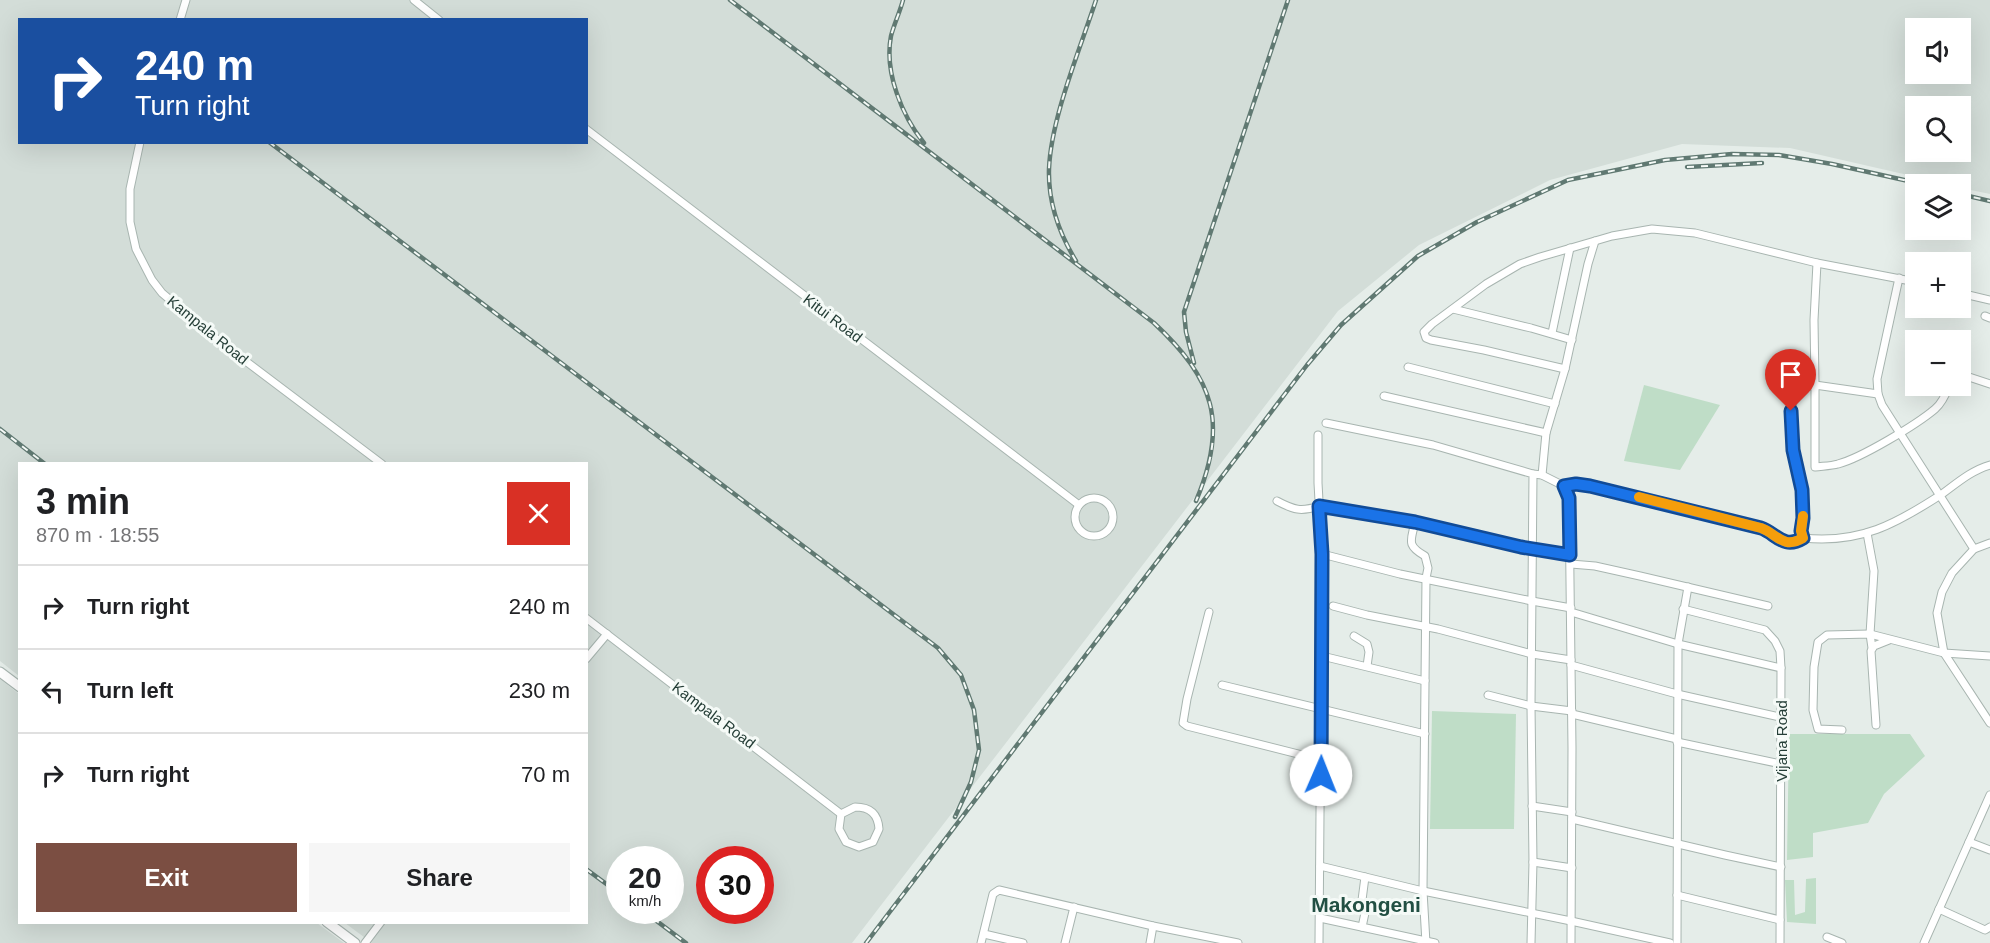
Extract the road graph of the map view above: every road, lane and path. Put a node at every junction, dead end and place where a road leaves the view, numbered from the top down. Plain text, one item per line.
1 (186, 0) edge
2 (414, 0) edge
3 (181, 18) edge
4 (436, 18) edge
5 (588, 131) edge
6 (140, 144) edge
7 (1595, 241) junction
8 (1570, 248) junction
9 (1817, 262) junction
10 (1899, 278) junction
11 (1905, 279) edge
12 (1971, 296) edge
13 (1990, 300) edge
14 (1453, 309) junction
15 (1552, 333) junction
16 (1572, 340) junction
17 (1408, 367) dead end
18 (1565, 369) junction
19 (1971, 378) edge
20 (1990, 384) edge
21 (1815, 385) junction
22 (1878, 394) junction
23 (1384, 396) dead end
24 (1944, 396) edge
25 (1555, 404) junction
26 (1326, 423) dead end
27 (1900, 432) junction
28 (1546, 433) junction
29 (1318, 435) dead end
30 (379, 462) edge
31 (1990, 465) edge
32 (1533, 474) junction
33 (1542, 475) junction
34 (1564, 486) junction
35 (1940, 495) junction
36 (1277, 501) dead end
37 (1079, 505) junction
38 (1319, 506) junction
39 (1415, 522) junction
40 (1867, 533) junction
41 (1803, 538) junction
42 (1990, 543) edge
43 (1533, 549) junction
44 (1974, 549) junction
45 (1322, 554) junction
46 (1570, 555) junction
47 (1571, 564) junction
48 (1426, 578) junction
49 (1688, 587) junction
50 (1532, 602) junction
51 (1333, 606) dead end
52 (1768, 606) dead end
53 (1683, 609) junction
54 (1571, 610) junction
55 (1209, 612) dead end
56 (588, 620) edge
57 (1426, 628) junction
58 (607, 634) junction
59 (1870, 634) junction
60 (1354, 636) dead end
61 (1889, 640) junction
62 (1678, 644) junction
63 (1872, 648) junction
64 (1944, 653) junction
65 (1532, 654) junction
66 (1322, 656) junction
67 (1990, 656) edge
68 (588, 657) edge
69 (1571, 662) junction
70 (1367, 666) junction
71 (1781, 668) junction
72 (0, 674) edge
73 (1425, 681) junction
74 (1222, 685) dead end
75 (18, 688) edge
76 (1677, 694) junction
77 (1488, 695) dead end
78 (1531, 706) junction
79 (1322, 710) junction
80 (1572, 712) junction
81 (1780, 717) junction
82 (1990, 723) edge
83 (1876, 725) dead end
84 (1842, 730) dead end
85 (1425, 734) junction
86 (1677, 741) junction
87 (1322, 760) junction
88 (1781, 764) junction
89 (1990, 795) edge
90 (1532, 806) junction
91 (841, 814) junction
92 (1572, 815) junction
93 (1969, 842) junction
94 (1677, 843) junction
95 (1990, 850) edge
96 (1533, 862) junction
97 (1320, 866) junction
98 (1781, 867) junction
99 (1572, 868) junction
100 (1365, 877) junction
101 (1423, 891) junction
102 (1677, 895) junction
103 (1074, 907) junction
104 (1939, 909) junction
105 (1532, 914) junction
106 (1320, 918) junction
107 (1780, 920) junction
108 (1572, 921) junction
109 (324, 924) edge
110 (330, 924) edge
111 (379, 924) edge
112 (1153, 926) junction
113 (1362, 927) junction
114 (1988, 929) edge
115 (984, 934) junction
116 (1827, 937) dead end
117 (1990, 938) edge
118 (1426, 942) edge
119 (348, 943) edge
120 (355, 943) edge
121 (364, 943) edge
122 (981, 943) edge
123 (1023, 943) edge
124 (1065, 943) edge
125 (1150, 943) edge
126 (1236, 943) edge
127 (1319, 943) edge
128 (1435, 943) edge
129 (1531, 943) edge
130 (1571, 943) edge
131 (1670, 943) edge
132 (1677, 943) edge
133 (1780, 943) edge
134 (1842, 943) edge
135 (1924, 943) edge

1 - 3 street
2 - 4 street
5 - 37 street, Kitui Road
6 - 30 street, Kampala Road
7 - 8 street
7 - 9 street
7 - 16 street
8 - 14 street
8 - 15 street
9 - 10 street
9 - 21 street
10 - 11 street
10 - 22 street
12 - 13 street
14 - 15 street
14 - 18 street
15 - 16 street
16 - 18 street
17 - 25 street
18 - 25 street
19 - 20 street
21 - 22 street
21 - 27 street
21 - 41 street
22 - 27 street
23 - 28 street
24 - 27 street
25 - 28 street
26 - 32 street
27 - 35 street
28 - 33 street
29 - 38 street
31 - 35 street
32 - 33 street
32 - 43 street
33 - 34 street
34 - 41 street
34 - 46 street
35 - 40 street
35 - 44 street
36 - 38 street
37 - 37 street
38 - 39 street
38 - 45 street
39 - 43 street
39 - 48 street
40 - 41 street
40 - 59 street
42 - 44 street
43 - 46 street
43 - 50 street
44 - 64 street
45 - 48 street
45 - 66 street
46 - 47 street
47 - 49 street
47 - 54 street
48 - 50 street
48 - 57 street
49 - 52 street
49 - 53 street
50 - 54 street
50 - 65 street
51 - 57 street
53 - 62 street
53 - 71 street, Vijana Road
54 - 62 street
54 - 69 street
55 - 87 street
56 - 58 street, Kampala Road
57 - 65 street
57 - 73 street
58 - 68 street
58 - 91 street, Kampala Road
59 - 61 street
59 - 63 street
59 - 84 street
60 - 70 street
61 - 63 street
61 - 64 street
62 - 71 street
62 - 76 street
63 - 83 street
64 - 67 street
64 - 82 street
65 - 69 street
65 - 78 street
66 - 70 street
66 - 79 street
69 - 76 street
69 - 80 street
70 - 73 street
71 - 81 street, Vijana Road
72 - 75 street
73 - 85 street
74 - 79 street
76 - 81 street
76 - 86 street
77 - 78 street
78 - 80 street
78 - 90 street
79 - 85 street
79 - 87 street
80 - 86 street
80 - 92 street
81 - 88 street, Vijana Road
85 - 101 street
86 - 88 street
86 - 94 street
87 - 97 street
88 - 98 street, Vijana Road
89 - 93 street
90 - 92 street
90 - 96 street
91 - 91 street
92 - 94 street
92 - 99 street
93 - 95 street
93 - 104 street
94 - 98 street
94 - 102 street
96 - 99 street
96 - 105 street
97 - 100 street
97 - 106 street
98 - 107 street, Vijana Road
99 - 108 street
100 - 101 street
100 - 113 street
101 - 105 street
101 - 118 street
102 - 107 street
102 - 132 street
103 - 112 street
103 - 115 street
103 - 124 street
104 - 114 street
104 - 135 street
105 - 108 street
105 - 129 street
106 - 113 street
106 - 127 street
107 - 133 street, Vijana Road
108 - 130 street
108 - 131 street
109 - 119 street
110 - 120 street
111 - 121 street
112 - 125 street
112 - 126 street
113 - 118 street
114 - 117 street
115 - 122 street
115 - 123 street
116 - 134 street
118 - 128 street

